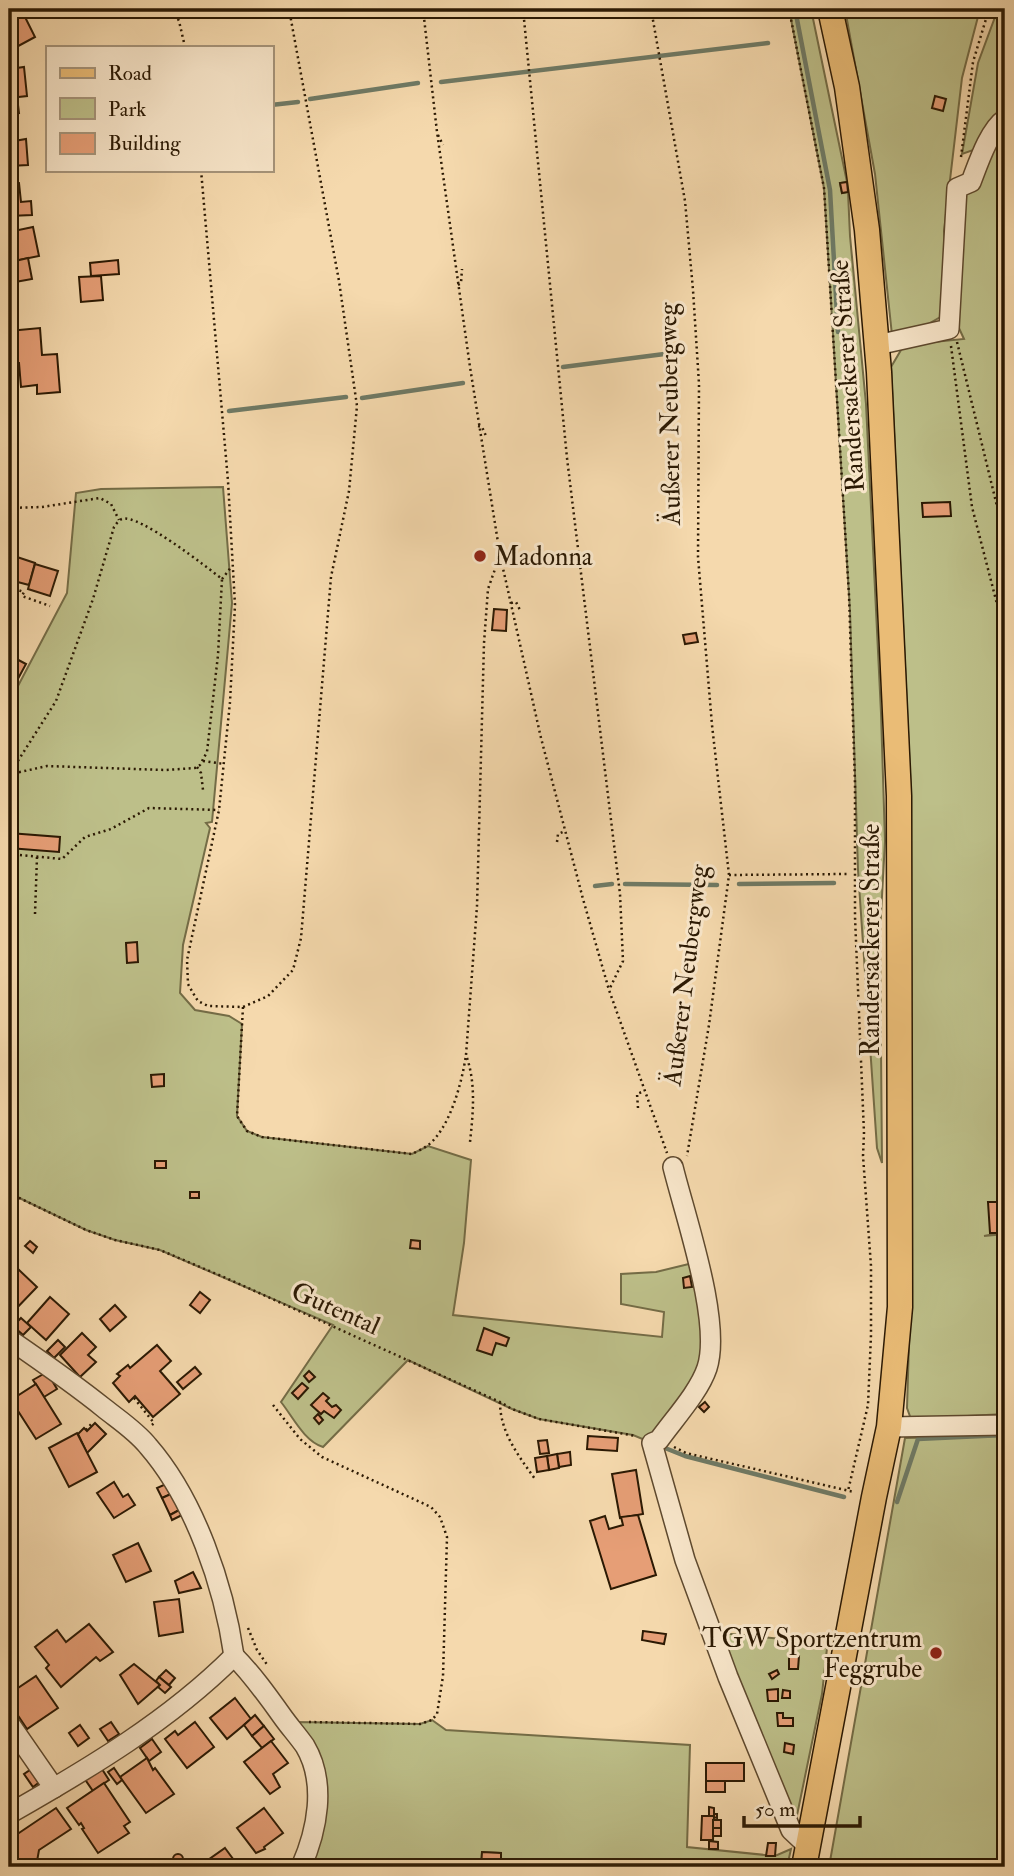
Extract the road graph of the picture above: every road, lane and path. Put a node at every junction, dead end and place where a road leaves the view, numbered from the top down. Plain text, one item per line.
1 (173, 9) edge
2 (289, 9) edge
3 (423, 9) edge
4 (523, 9) edge
5 (651, 9) edge
6 (789, 9) edge
7 (830, 9) edge
8 (989, 9) edge
9 (185, 46) edge
10 (1005, 119) edge
11 (437, 132) junction
12 (443, 145) dead end
13 (201, 172) edge
14 (957, 188) junction
15 (462, 269) dead end
16 (458, 285) junction
17 (949, 329) junction
18 (877, 345) junction
19 (478, 426) junction
20 (486, 436) dead end
21 (9, 508) edge
22 (119, 520) junction
23 (1005, 539) edge
24 (500, 555) junction
25 (234, 565) junction
26 (222, 579) junction
27 (9, 587) edge
28 (511, 603) junction
29 (50, 606) dead end
30 (520, 610) dead end
31 (1005, 635) edge
32 (203, 761) junction
33 (225, 764) junction
34 (198, 767) junction
35 (10, 774) edge
36 (203, 790) dead end
37 (219, 810) junction
38 (565, 831) junction
39 (557, 842) dead end
40 (9, 854) edge
41 (37, 857) junction
42 (848, 874) dead end
43 (729, 875) junction
44 (35, 914) dead end
45 (609, 990) junction
46 (243, 1007) junction
47 (466, 1055) junction
48 (644, 1091) junction
49 (638, 1108) dead end
50 (470, 1142) dead end
51 (673, 1167) junction
52 (9, 1193) edge
53 (9, 1339) edge
54 (134, 1398) dead end
55 (500, 1402) junction
56 (273, 1405) dead end
57 (153, 1421) dead end
58 (92, 1423) dead end
59 (1005, 1425) edge
60 (890, 1427) junction
61 (86, 1430) dead end
62 (652, 1443) junction
63 (686, 1453) dead end
64 (535, 1479) dead end
65 (848, 1491) junction
66 (874, 1497) junction
67 (234, 1656) junction
68 (9, 1723) edge
69 (290, 1727) junction
70 (54, 1788) junction
71 (9, 1814) edge
72 (806, 1856) edge
73 (301, 1867) edge

1 - 9 path
2 - 46 path
3 - 11 path
4 - 45 path
5 - 43 path, Äußerer Neubergweg
6 - 65 path
7 - 18 main road, Randersackerer Straße
8 - 14 path
10 - 14 street
11 - 12 path
11 - 16 path
13 - 25 path
14 - 17 street
15 - 16 path
16 - 19 path
17 - 18 street
17 - 23 path
17 - 31 path
18 - 60 main road, Randersackerer Straße
19 - 20 path
19 - 24 path
21 - 22 path
22 - 26 path
22 - 35 path
24 - 28 path
24 - 47 path
25 - 26 path
25 - 33 path
26 - 32 path
27 - 29 path
28 - 30 path
28 - 38 path
32 - 33 path
32 - 34 path
33 - 37 path
34 - 35 path
34 - 36 path
37 - 41 path
37 - 46 path
38 - 39 path
38 - 45 path
40 - 41 path
41 - 44 path
42 - 43 path
43 - 51 path, Äußerer Neubergweg
45 - 48 path
46 - 47 path
47 - 50 path
48 - 49 path
48 - 51 path
51 - 62 street
52 - 55 path, Gutental
53 - 67 street
54 - 57 path
55 - 62 path, Gutental
55 - 64 path
56 - 69 path
58 - 61 path
59 - 60 street
60 - 66 main road, Randersackerer Straße
62 - 72 street
63 - 65 path
65 - 66 path
66 - 72 main road, Randersackerer Straße
67 - 69 street
67 - 70 street
68 - 70 street
69 - 73 street
70 - 71 street

